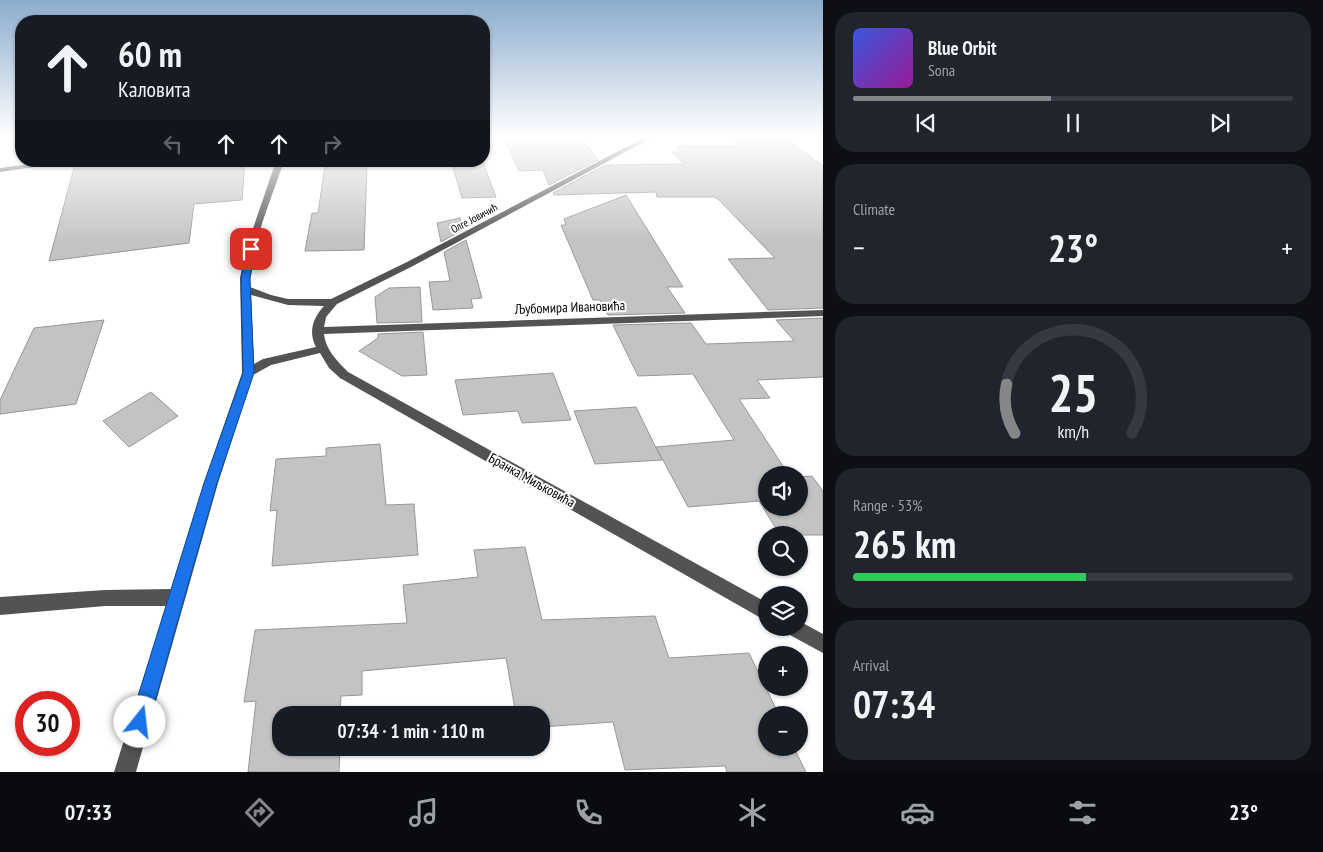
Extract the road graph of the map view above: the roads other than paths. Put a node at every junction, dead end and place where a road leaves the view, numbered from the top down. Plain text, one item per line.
1 (277, 171) edge
2 (586, 171) edge
3 (246, 289) junction
4 (333, 302) junction
5 (823, 313) edge
6 (318, 331) junction
7 (323, 349) junction
8 (248, 373) junction
9 (178, 597) junction
10 (0, 606) edge
11 (758, 608) edge
12 (808, 636) edge
13 (823, 644) edge
14 (125, 772) edge

1 - 3 street
2 - 4 street, Олге Јовичић
3 - 4 street
3 - 8 street
4 - 6 street
5 - 6 street, Љубомира Ивановића
6 - 7 street, Бранка Миљковића
7 - 8 street
7 - 11 street, Бранка Миљковића
8 - 9 street
9 - 10 street
9 - 14 street
12 - 13 street

